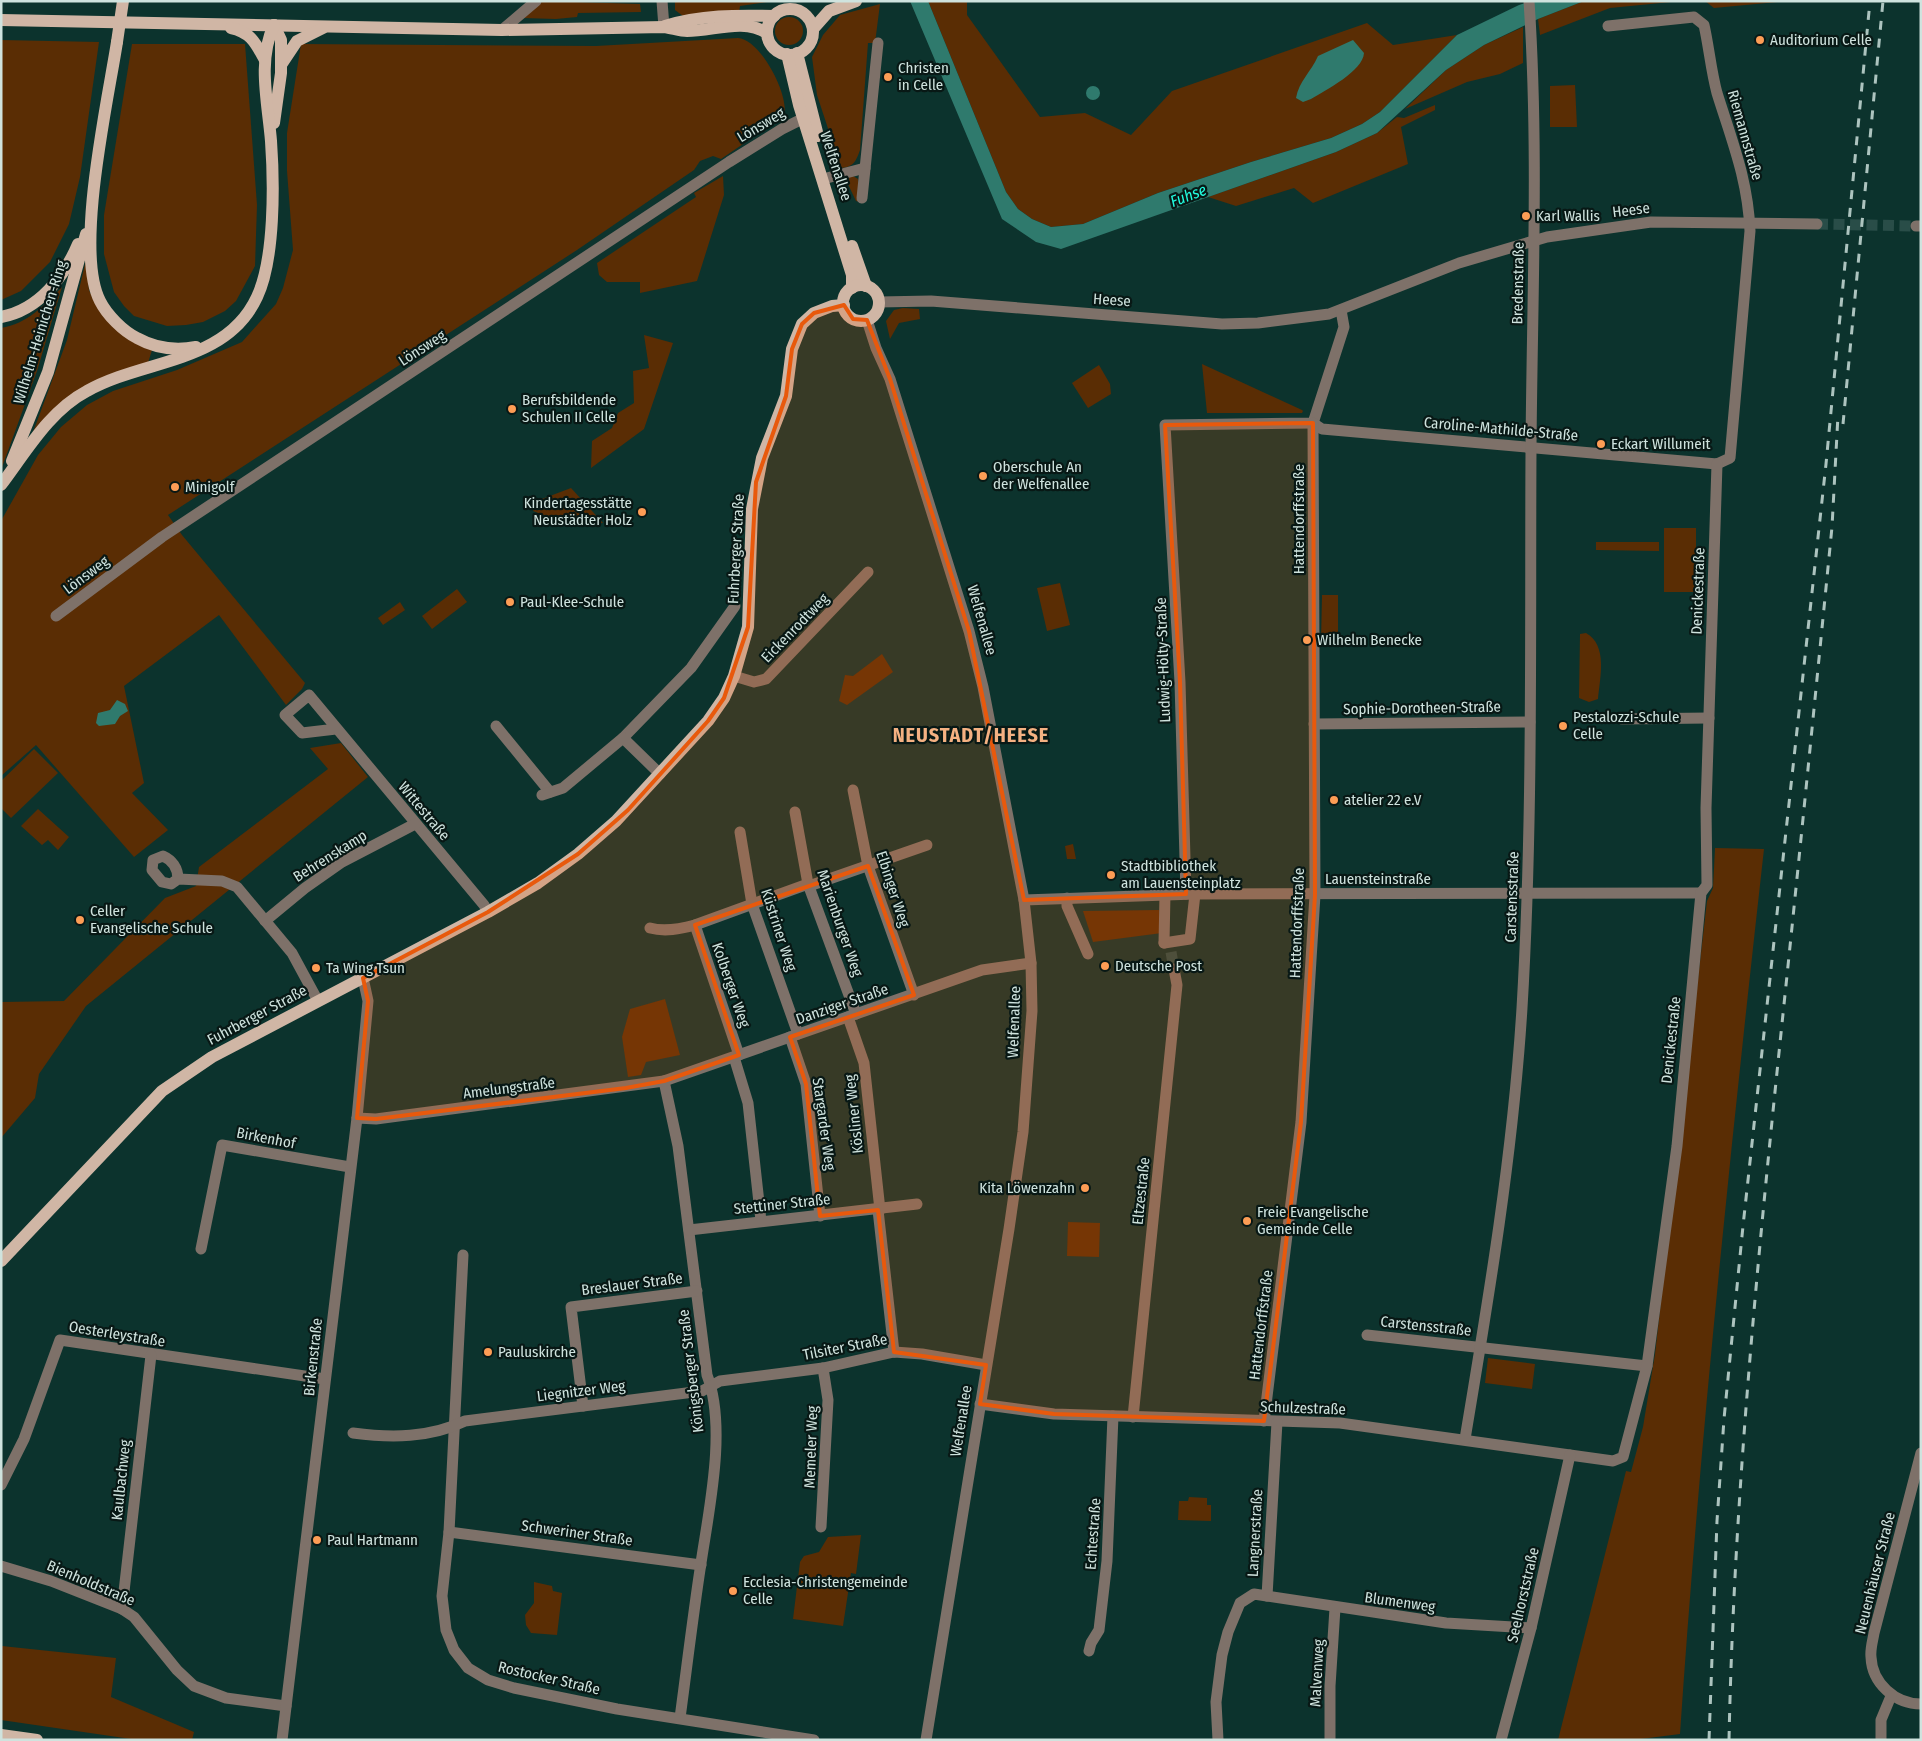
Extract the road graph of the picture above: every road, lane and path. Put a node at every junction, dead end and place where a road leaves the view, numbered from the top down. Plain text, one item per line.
1 (123, 1) edge
2 (536, 1) edge
3 (662, 1) edge
4 (836, 1) edge
5 (856, 1) edge
6 (1529, 1) edge
7 (804, 14) junction
8 (774, 16) junction
9 (1, 20) edge
10 (204, 24) junction
11 (274, 25) junction
12 (1608, 26) dead end
13 (328, 27) junction
14 (664, 27) junction
15 (812, 29) junction
16 (502, 30) junction
17 (767, 33) junction
18 (878, 44) dead end
19 (792, 54) junction
20 (265, 60) junction
21 (281, 65) junction
22 (807, 116) junction
23 (271, 140) junction
24 (865, 168) junction
25 (827, 178) junction
26 (862, 198) dead end
27 (91, 214) junction
28 (1749, 223) junction
29 (1817, 224) tunnel mouth
30 (1534, 240) junction
31 (866, 286) junction
32 (852, 288) junction
33 (879, 302) junction
34 (844, 305) junction
35 (1341, 310) junction
36 (1, 318) edge
37 (867, 320) junction
38 (226, 335) junction
39 (1313, 423) junction
40 (1531, 446) junction
41 (1717, 464) junction
42 (1, 485) edge
43 (868, 572) dead end
44 (734, 606) dead end
45 (56, 616) dead end
46 (734, 676) junction
47 (1709, 718) junction
48 (1622, 719) dead end
49 (1530, 722) junction
50 (1314, 724) junction
51 (496, 726) dead end
52 (336, 729) dead end
53 (623, 738) junction
54 (660, 774) junction
55 (853, 790) dead end
56 (795, 812) dead end
57 (415, 824) junction
58 (740, 832) dead end
59 (926, 844) dead end
60 (868, 866) junction
61 (178, 879) dead end
62 (809, 885) junction
63 (1704, 889) junction
64 (1528, 893) junction
65 (1165, 894) junction
66 (1190, 894) junction
67 (1315, 894) junction
68 (1067, 898) junction
69 (1024, 900) junction
70 (752, 904) junction
71 (488, 912) junction
72 (265, 921) junction
73 (695, 925) junction
74 (650, 928) dead end
75 (1088, 954) dead end
76 (1031, 963) junction
77 (1174, 969) tunnel mouth
78 (362, 978) junction
79 (914, 995) junction
80 (318, 1001) junction
81 (852, 1016) junction
82 (794, 1036) junction
83 (736, 1056) junction
84 (664, 1081) junction
85 (357, 1118) junction
86 (350, 1168) junction
87 (917, 1204) dead end
88 (879, 1210) junction
89 (820, 1216) junction
90 (761, 1221) junction
91 (689, 1230) junction
92 (202, 1249) dead end
93 (463, 1255) dead end
94 (1, 1260) edge
95 (697, 1291) junction
96 (1367, 1335) dead end
97 (1481, 1346) junction
98 (894, 1352) junction
99 (150, 1355) junction
100 (986, 1365) junction
101 (1647, 1366) junction
102 (824, 1368) junction
103 (325, 1379) junction
104 (711, 1386) junction
105 (980, 1404) junction
106 (583, 1406) junction
107 (1114, 1416) junction
108 (1133, 1417) junction
109 (1264, 1421) junction
110 (1276, 1422) junction
111 (455, 1426) junction
112 (353, 1433) dead end
113 (1465, 1439) junction
114 (1921, 1453) edge
115 (1570, 1455) junction
116 (1623, 1456) joint
117 (1, 1485) edge
118 (821, 1527) dead end
119 (449, 1532) junction
120 (700, 1565) junction
121 (1, 1566) edge
122 (1267, 1596) junction
123 (1336, 1608) junction
124 (122, 1610) junction
125 (1531, 1628) junction
126 (1089, 1652) dead end
127 (1892, 1696) junction
128 (1921, 1704) edge
129 (286, 1706) junction
130 (680, 1718) junction
131 (1, 1735) edge
132 (37, 1740) edge
133 (282, 1740) edge
134 (814, 1740) edge
135 (926, 1740) edge
136 (1218, 1740) edge
137 (1330, 1740) edge
138 (1501, 1740) edge
139 (1881, 1740) edge

1 - 27 main road, bridge
2 - 16 street
3 - 14 street
4 - 7 main road
5 - 15 main road
6 - 30 street, Bredenstraße
7 - 8 main road
7 - 15 main road
8 - 14 main road
8 - 17 main road
9 - 10 main road
10 - 11 main road
10 - 20 main road
11 - 13 main road
11 - 20 main road
11 - 21 main road
12 - 28 street, Riemannstraße
13 - 16 main road
13 - 21 main road
14 - 16 main road
14 - 17 main road
15 - 19 main road
17 - 19 main road
18 - 24 street
19 - 22 main road, Welfenallee
20 - 23 main road
21 - 23 main road
22 - 25 main road, Welfenallee
22 - 45 street, Lönsweg
23 - 38 main road
24 - 25 street
24 - 26 street
25 - 31 main road, Welfenallee
25 - 32 main road, Welfenallee
27 - 36 main road
27 - 38 main road
27 - 42 main road, Wilhelm-Heinichen-Ring
28 - 29 street, Heese
28 - 30 street, Heese
28 - 41 street, Riemannstraße
30 - 35 street, Heese
30 - 40 street, Bredenstraße
31 - 32 main road
31 - 33 main road, Welfenallee
32 - 34 main road
33 - 35 street, Heese
33 - 37 main road
34 - 37 main road
34 - 46 main road, Fuhrberger Straße
35 - 39 street
37 - 69 street, Welfenallee
38 - 42 main road
39 - 40 street, Caroline-Mathilde-Straße
39 - 50 street, Hattendorffstraße
39 - 66 street, Ludwig-Hölty-Straße
40 - 41 street, Caroline-Mathilde-Straße
40 - 49 street, Carstensstraße
41 - 47 street, Denickestraße
43 - 46 street, Eickenrodtweg
44 - 53 street, Fuhrberger Straße
46 - 54 main road, Fuhrberger Straße
47 - 48 street
47 - 63 street, Denickestraße
49 - 50 street, Sophie-Dorotheen-Straße
49 - 64 street, Carstensstraße
50 - 67 street, Hattendorffstraße
51 - 53 street, Fuhrberger Straße
52 - 57 street, Wittestraße
53 - 54 street
54 - 71 main road, Fuhrberger Straße
55 - 60 street, Elbinger Weg
56 - 62 street, Marienburger Weg
57 - 71 street, Wittestraße
57 - 72 street, Behrenskamp
58 - 70 street, Küstriner Weg
59 - 60 street
60 - 62 street
60 - 79 street, Elbinger Weg
61 - 72 street
62 - 70 street
62 - 81 street, Marienburger Weg
63 - 64 street, Lauensteinstraße
63 - 101 street, Denickestraße
64 - 67 street, Lauensteinstraße
64 - 97 street, Carstensstraße
65 - 66 street, Lauensteinstraße
65 - 66 street, Ludwig-Hölty-Straße
65 - 68 street, Lauensteinstraße
66 - 67 street, Lauensteinstraße
67 - 109 street, Hattendorffstraße
68 - 69 street, Lauensteinstraße
68 - 75 street
69 - 76 street, Welfenallee
70 - 73 street
70 - 82 street, Küstriner Weg
71 - 78 main road, Fuhrberger Straße
72 - 80 street
73 - 74 street
73 - 83 street, Kolberger Weg
76 - 79 street, Danziger Straße
76 - 100 street, Welfenallee
77 - 108 street, Eltzestraße
78 - 80 main road, Fuhrberger Straße
78 - 85 street, Birkenstraße
79 - 81 street, Danziger Straße
80 - 94 main road, Fuhrberger Straße
81 - 82 street, Danziger Straße
81 - 88 street, Kösliner Weg
82 - 83 street, Danziger Straße
82 - 89 street, Stargarder Weg
83 - 84 street, Danziger Straße
83 - 90 street, Kolberger Weg
84 - 85 street, Amelungstraße
84 - 91 street, Königsberger Straße
85 - 86 street, Birkenstraße
86 - 92 street, Birkenhof
86 - 103 street, Birkenstraße
87 - 88 street, Stettiner Straße
88 - 89 street, Stettiner Straße
88 - 98 street
89 - 90 street, Stettiner Straße
90 - 91 street, Stettiner Straße
91 - 95 street, Königsberger Straße
93 - 111 street, Rostocker Straße
95 - 104 street, Königsberger Straße
95 - 106 street, Breslauer Straße
96 - 97 street, Carstensstraße
97 - 101 street
97 - 113 street, Carstensstraße
98 - 100 street, Tilsiter Straße
98 - 102 street, Tilsiter Straße
99 - 103 street, Oesterleystraße
99 - 117 street, Oesterleystraße
99 - 124 street, Kaulbachweg
100 - 105 street, Welfenallee
101 - 116 street, Denickestraße
102 - 104 street, Tilsiter Straße
102 - 118 street, Memeler Weg
103 - 129 street, Birkenstraße
104 - 106 street, Liegnitzer Weg
104 - 120 street, Königsberger Straße
105 - 107 street, Schulzestraße
105 - 135 street, Welfenallee
106 - 111 street, Liegnitzer Weg
107 - 108 street, Schulzestraße
107 - 126 street, Echtestraße
108 - 109 street, Schulzestraße
109 - 110 street, Schulzestraße
110 - 113 street, Schulzestraße
110 - 122 street, Langnerstraße
111 - 112 street
111 - 119 street, Rostocker Straße
113 - 115 street, Schulzestraße
114 - 127 street, Neuenhäuser Straße
115 - 116 street, Schulzestraße
115 - 125 street, Seelhorststraße
119 - 120 street, Schweriner Straße
119 - 130 street, Rostocker Straße
120 - 130 street, Königsberger Straße
121 - 124 street, Bienholdstraße
122 - 123 street, Blumenweg
122 - 136 street, Langnerstraße
123 - 125 street, Blumenweg
123 - 137 street, Malvenweg
124 - 129 street, Bienholdstraße
125 - 138 street, Seelhorststraße
127 - 128 street
127 - 139 street
129 - 133 street, Birkenstraße
130 - 134 street, Rostocker Straße
131 - 132 main road

